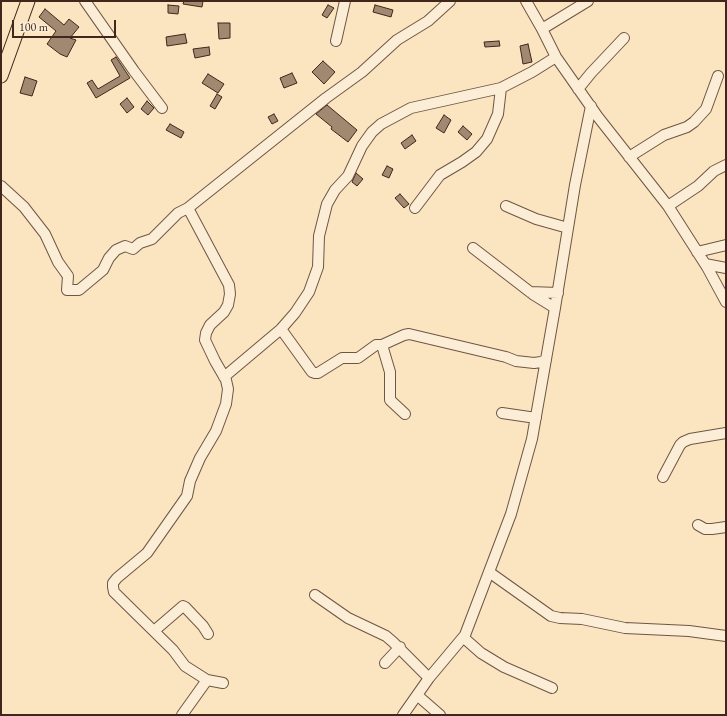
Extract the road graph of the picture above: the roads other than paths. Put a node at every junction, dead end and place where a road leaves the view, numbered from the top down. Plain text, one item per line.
1 (28, 1) edge
2 (85, 1) edge
3 (345, 1) edge
4 (450, 1) edge
5 (526, 1) edge
6 (588, 1) edge
7 (542, 29) junction
8 (624, 38) dead end
9 (336, 41) dead end
10 (556, 57) junction
11 (1, 76) edge
12 (718, 76) dead end
13 (501, 88) junction
14 (578, 89) junction
15 (591, 106) junction
16 (162, 108) dead end
17 (629, 157) junction
18 (726, 165) edge
19 (1, 186) edge
20 (506, 206) dead end
21 (668, 206) junction
22 (188, 208) junction
23 (415, 208) dead end
24 (568, 228) junction
25 (726, 245) edge
26 (473, 248) dead end
27 (697, 252) junction
28 (705, 264) junction
29 (726, 268) edge
30 (530, 292) junction
31 (558, 293) junction
32 (726, 302) edge
33 (555, 308) junction
34 (281, 329) junction
35 (382, 345) junction
36 (546, 360) junction
37 (224, 377) junction
38 (405, 414) dead end
39 (502, 414) dead end
40 (536, 418) junction
41 (726, 433) edge
42 (663, 477) dead end
43 (698, 525) dead end
44 (726, 527) edge
45 (489, 572) junction
46 (315, 595) dead end
47 (154, 631) junction
48 (208, 634) dead end
49 (726, 636) edge
50 (464, 638) junction
51 (400, 648) junction
52 (386, 663) dead end
53 (429, 678) junction
54 (207, 680) junction
55 (223, 683) dead end
56 (552, 688) dead end
57 (417, 695) junction
58 (182, 715) edge
59 (403, 715) edge
60 (440, 715) edge

1 - 11 main road
2 - 16 street
3 - 9 street
4 - 22 street
5 - 7 street
6 - 7 street
7 - 10 street
8 - 14 street
10 - 13 street
10 - 14 street
12 - 17 street
13 - 23 street
13 - 34 street
14 - 15 street
15 - 17 street
15 - 24 street
17 - 21 street
18 - 21 street
19 - 22 street
20 - 24 street
21 - 27 street
22 - 37 street
24 - 31 street
25 - 27 street
26 - 30 street
27 - 28 street
28 - 29 street
28 - 32 street
30 - 31 street
30 - 33 street
31 - 33 street
33 - 36 street
34 - 35 street
34 - 37 street
35 - 36 street
35 - 38 street
36 - 40 street
37 - 47 street
39 - 40 street
40 - 45 street
41 - 42 street
43 - 44 street
45 - 49 street
45 - 50 street
46 - 51 street
47 - 48 street
47 - 54 street
50 - 53 street
50 - 56 street
51 - 52 street
51 - 53 street
53 - 57 street
54 - 55 street
54 - 58 street
57 - 59 street
57 - 60 street

